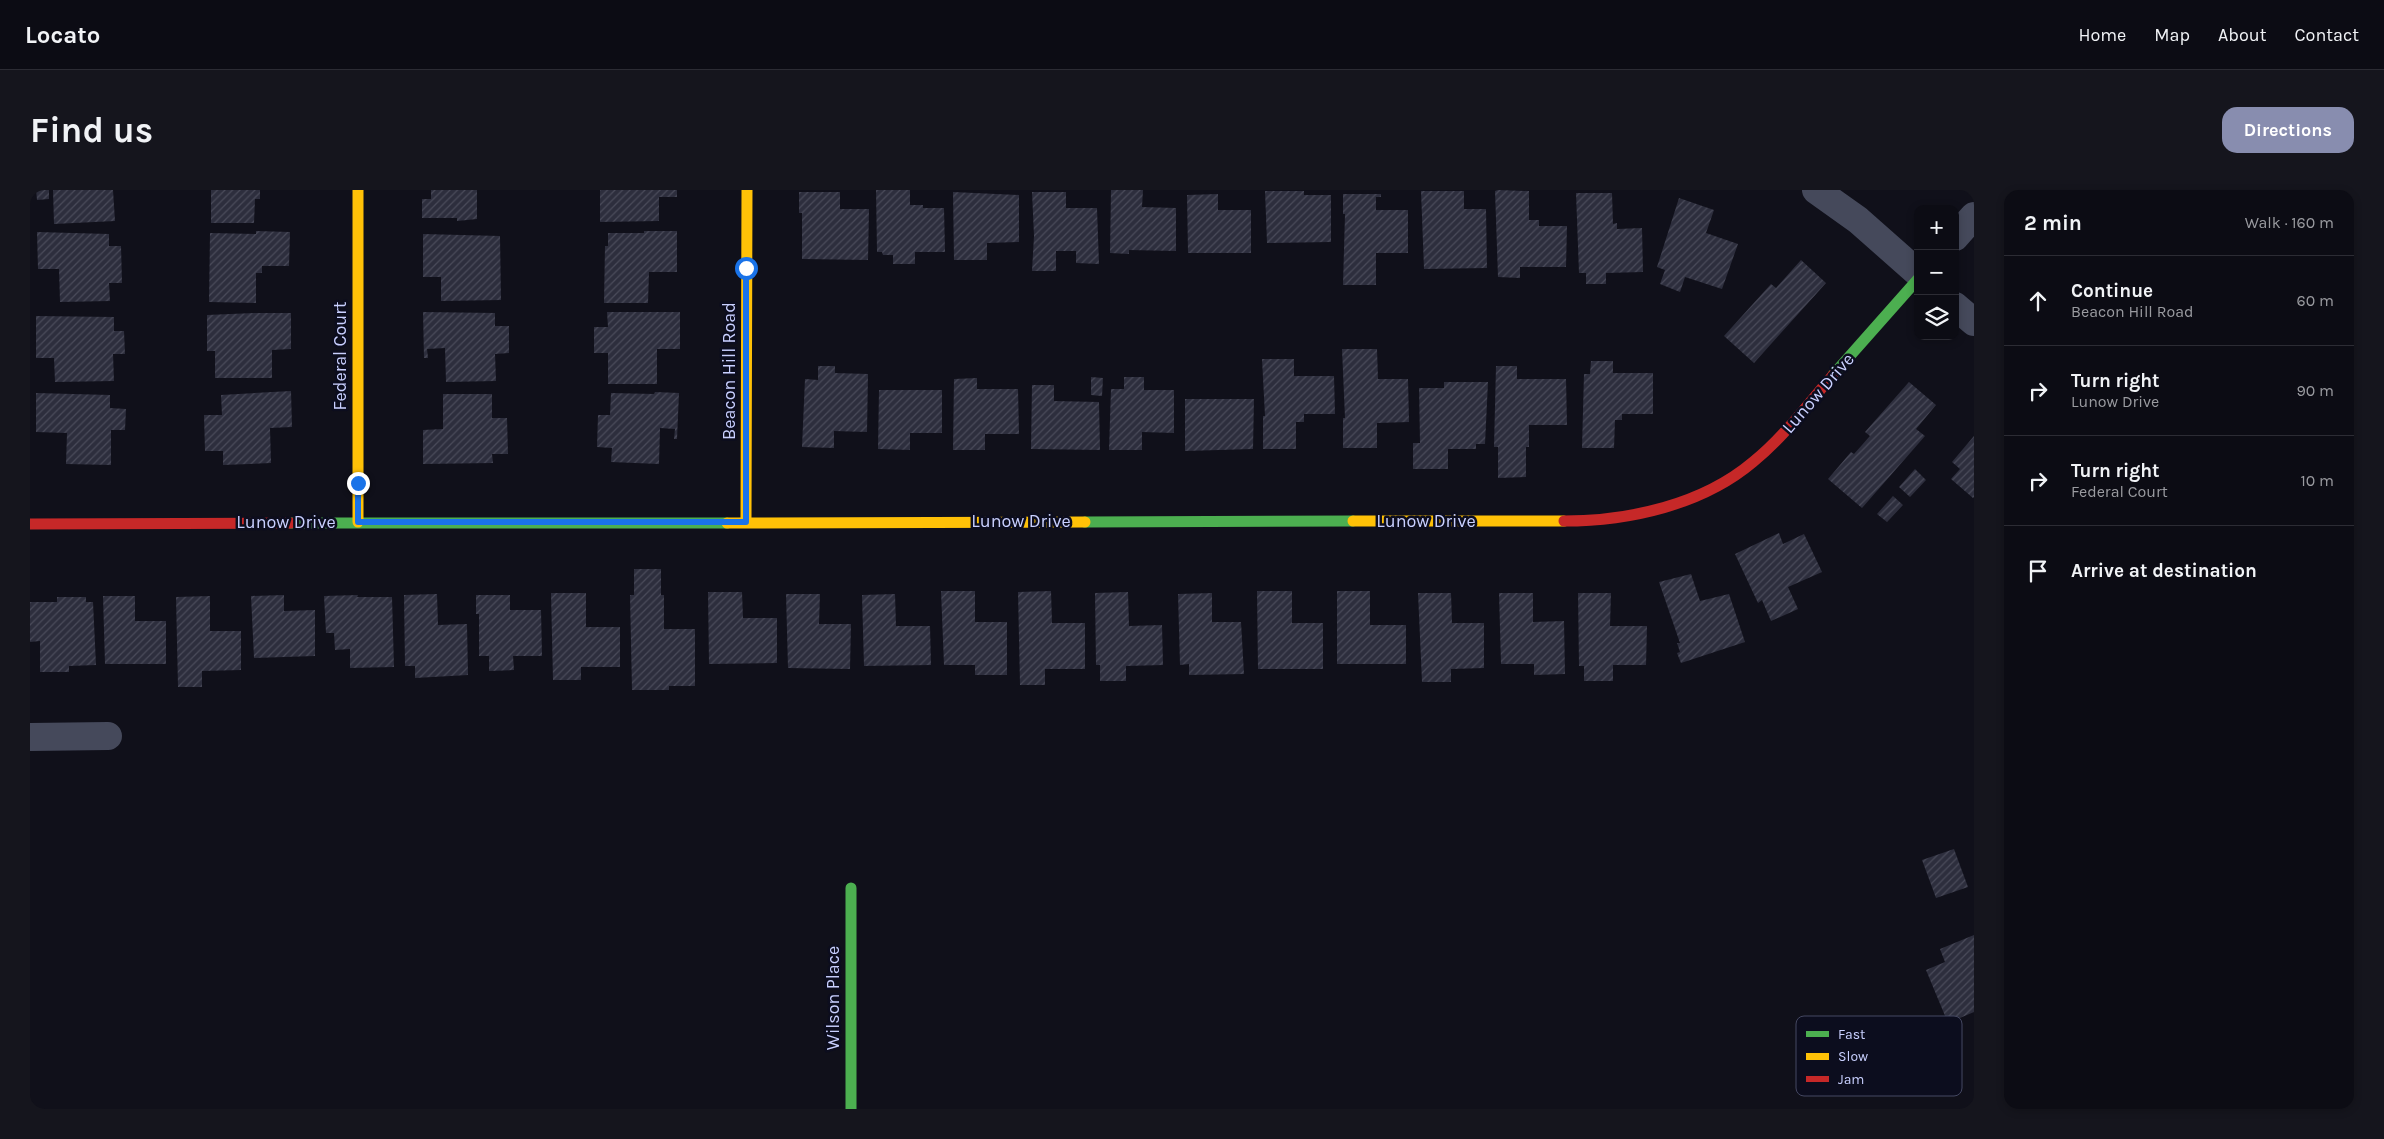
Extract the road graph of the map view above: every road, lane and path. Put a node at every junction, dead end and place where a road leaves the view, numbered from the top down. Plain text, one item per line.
1 (358, 190) edge
2 (747, 190) edge
3 (1816, 190) edge
4 (1974, 216) edge
5 (1959, 233) edge
6 (1914, 269) edge
7 (1914, 284) edge
8 (1959, 309) edge
9 (1974, 322) edge
10 (358, 522) junction
11 (746, 522) junction
12 (30, 524) edge
13 (108, 736) dead end
14 (30, 737) edge
15 (851, 888) dead end
16 (851, 1109) edge

1 - 10 street, Federal Court
2 - 11 street, Beacon Hill Road
3 - 6 street
4 - 5 street
7 - 11 street, Lunow Drive
8 - 9 street
10 - 11 street, Lunow Drive
10 - 12 street, Lunow Drive
13 - 14 street
15 - 16 street, Wilson Place

